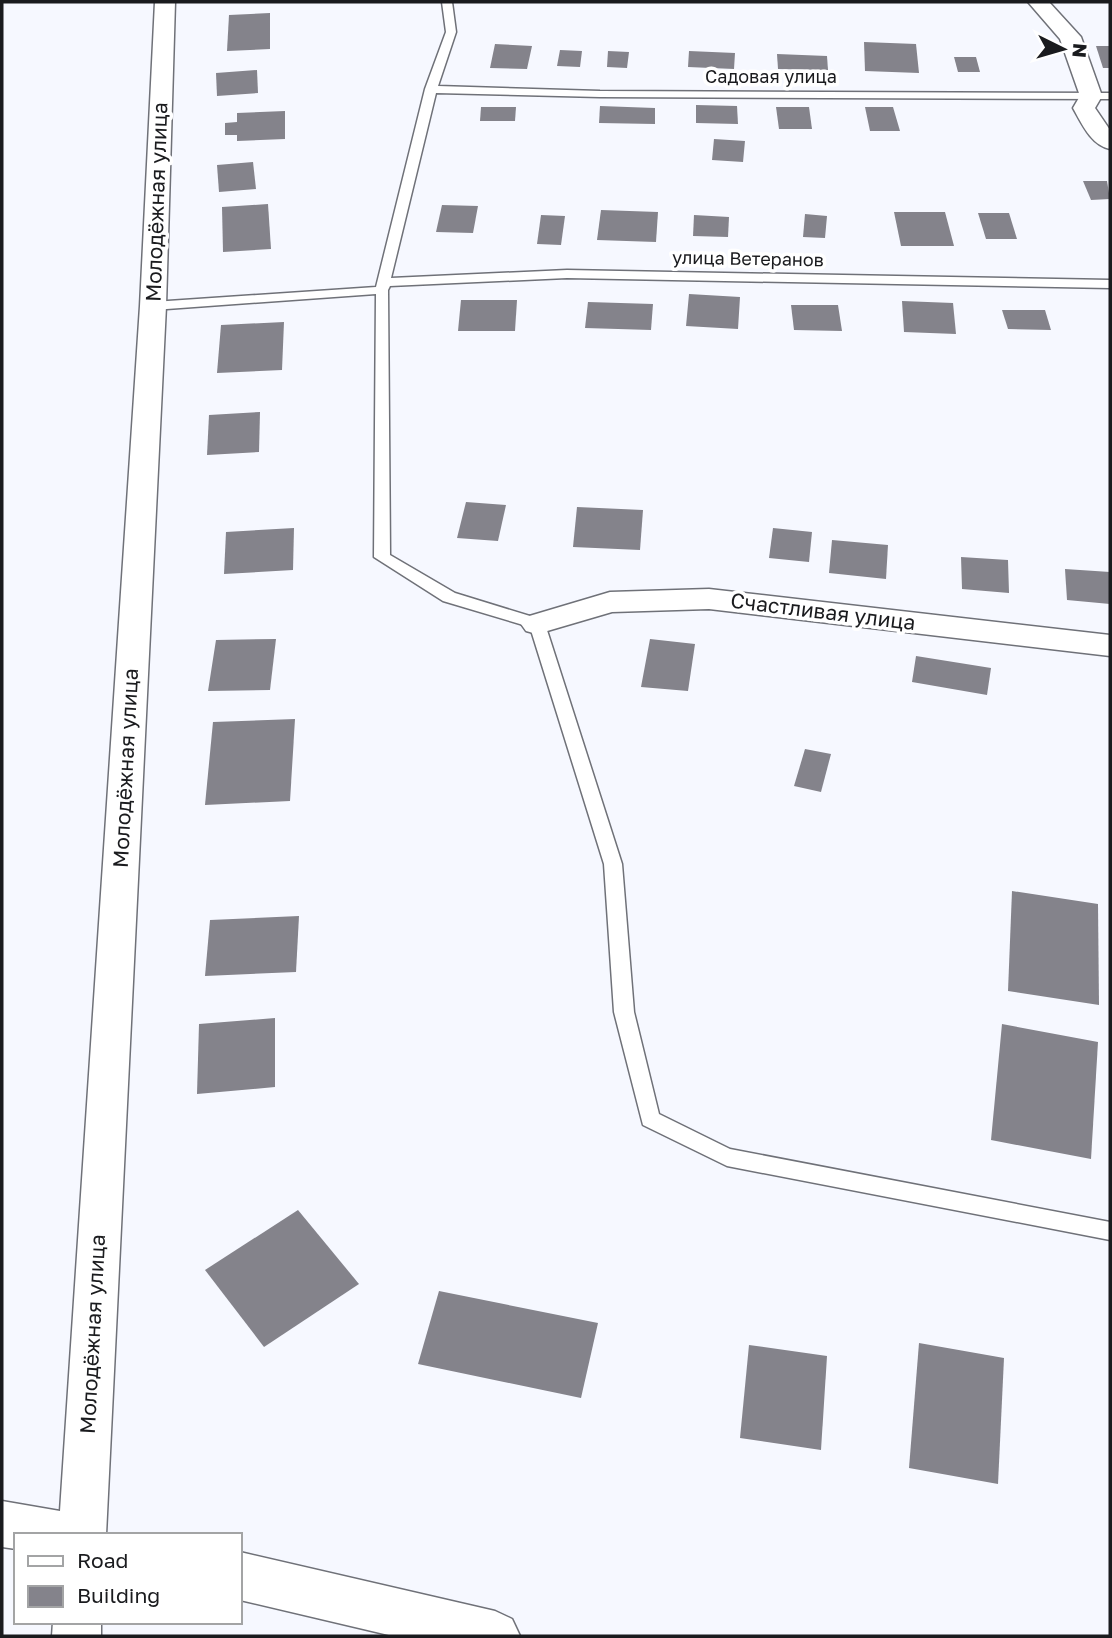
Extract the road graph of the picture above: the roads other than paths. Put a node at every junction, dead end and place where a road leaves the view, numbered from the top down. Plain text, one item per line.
1 (165, 2) edge
2 (447, 2) edge
3 (1038, 2) edge
4 (431, 89) junction
5 (1101, 96) edge
6 (1110, 142) edge
7 (1110, 284) edge
8 (383, 286) junction
9 (153, 306) junction
10 (537, 624) junction
11 (1110, 646) edge
12 (1110, 1231) edge
13 (2, 1524) edge
14 (53, 1533) edge
15 (82, 1533) edge
16 (242, 1576) edge
17 (495, 1636) edge

1 - 9 street, Молодёжная улица
2 - 4 lane
3 - 5 street
4 - 5 lane, Садовая улица
4 - 8 lane
5 - 6 street
7 - 8 lane, улица Ветеранов
8 - 9 lane, улица Ветеранов
8 - 10 lane
9 - 15 street, Молодёжная улица
10 - 11 street, Счастливая улица
10 - 12 lane
13 - 14 street
16 - 17 street

